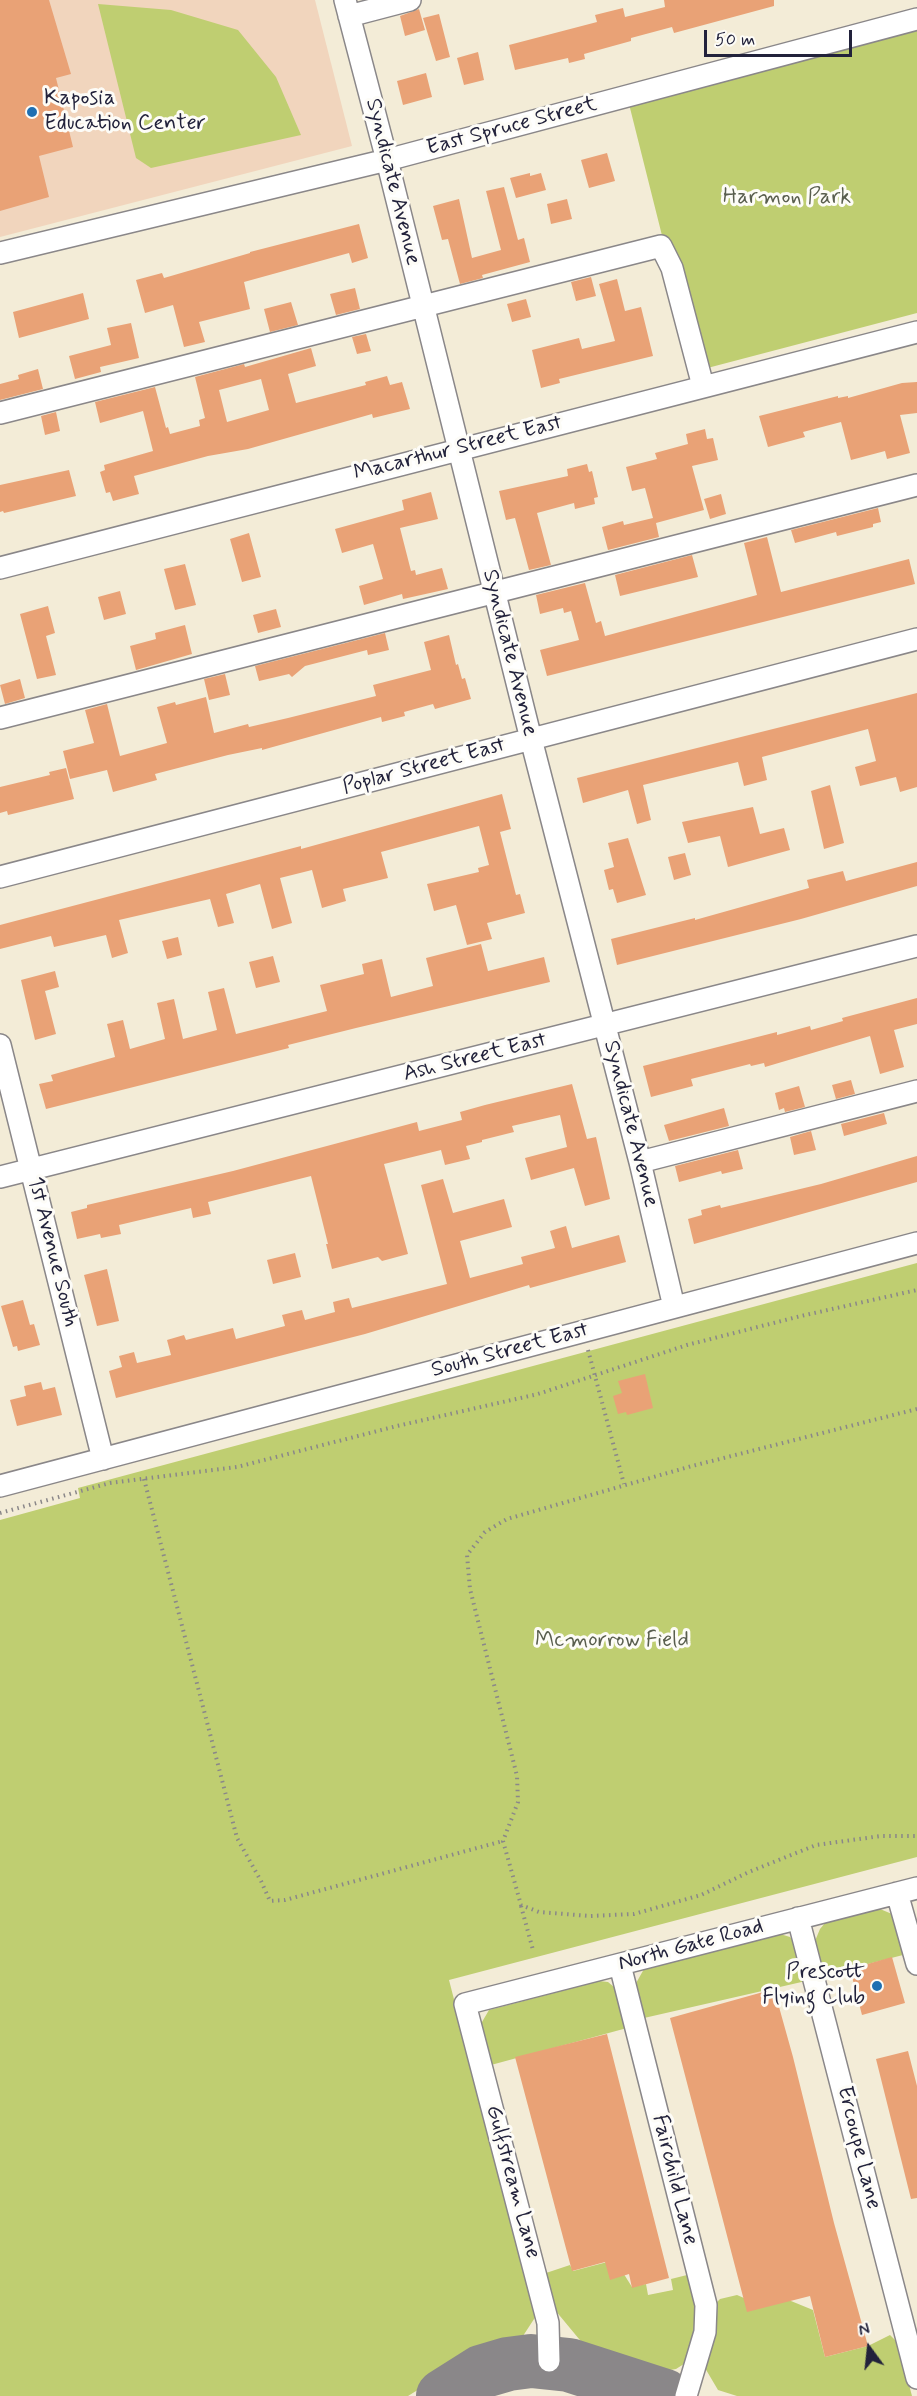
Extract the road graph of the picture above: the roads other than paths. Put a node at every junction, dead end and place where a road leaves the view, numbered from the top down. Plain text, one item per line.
1 (410, 0) edge
2 (347, 8) edge
3 (917, 19) edge
4 (387, 160) junction
5 (0, 253) edge
6 (423, 305) junction
7 (917, 332) edge
8 (704, 386) junction
9 (0, 413) edge
10 (459, 448) junction
11 (917, 485) edge
12 (0, 568) edge
13 (494, 593) junction
14 (917, 639) edge
15 (0, 718) edge
16 (531, 739) junction
17 (0, 877) edge
18 (917, 946) edge
19 (605, 1026) junction
20 (0, 1045) edge
21 (917, 1091) edge
22 (640, 1162) junction
23 (32, 1169) junction
24 (0, 1177) edge
25 (917, 1243) edge
26 (674, 1307) junction
27 (103, 1459) junction
28 (0, 1486) edge
29 (907, 1890) edge
30 (798, 1918) junction
31 (917, 1964) edge
32 (620, 1965) junction
33 (465, 2004) joint
34 (549, 2361) dead end
35 (917, 2378) edge
36 (686, 2396) edge

1 - 2 street
2 - 4 street, Syndicate Avenue
3 - 4 street, East Spruce Street
4 - 5 street, East Spruce Street
4 - 6 street, Syndicate Avenue
6 - 8 street
6 - 9 street
6 - 10 street, Syndicate Avenue
7 - 8 street, Macarthur Street East
8 - 10 street, Macarthur Street East
10 - 12 street, Macarthur Street East
10 - 13 street, Syndicate Avenue
11 - 13 street
13 - 15 street
13 - 16 street, Syndicate Avenue
14 - 16 street, Poplar Street East
16 - 17 street, Poplar Street East
16 - 19 street, Syndicate Avenue
18 - 19 street, Ash Street East
19 - 22 street, Syndicate Avenue
19 - 23 street, Ash Street East
20 - 23 street, 1st Avenue South
21 - 22 street
22 - 26 street, Syndicate Avenue
23 - 24 street, Ash Street East
23 - 27 street, 1st Avenue South
25 - 26 street, South Street East
26 - 27 street, South Street East
27 - 28 street, South Street East
29 - 30 street, North Gate Road
29 - 31 street
30 - 32 street, North Gate Road
30 - 35 street, Ercoupe Lane
32 - 33 street, North Gate Road
32 - 36 street, Fairchild Lane
33 - 34 street, Gulfstream Lane

